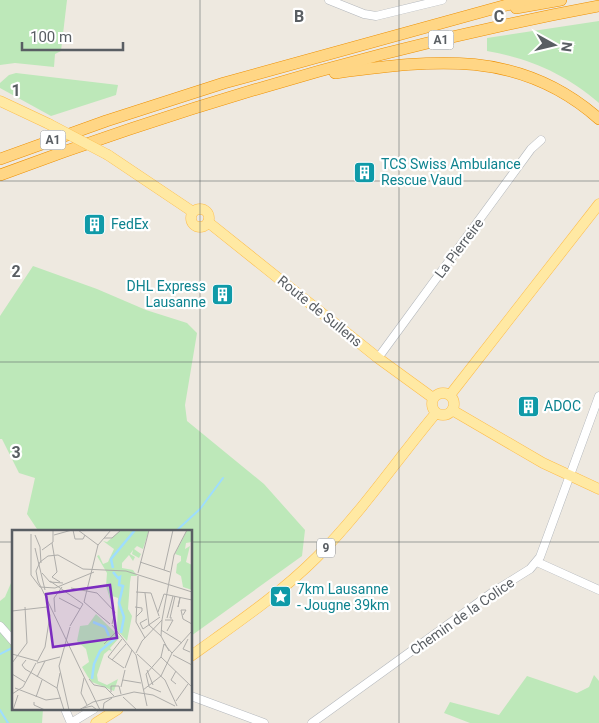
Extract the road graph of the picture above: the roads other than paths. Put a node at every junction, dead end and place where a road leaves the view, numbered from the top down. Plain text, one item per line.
1 (329, 0) edge
2 (442, 0) edge
3 (525, 0) edge
4 (561, 0) edge
5 (599, 6) edge
6 (472, 16) junction
7 (296, 79) junction
8 (0, 101) edge
9 (599, 119) edge
10 (541, 140) dead end
11 (0, 159) edge
12 (0, 175) edge
13 (599, 204) edge
14 (378, 358) junction
15 (450, 395) junction
16 (599, 396) edge
17 (433, 398) junction
18 (452, 410) junction
19 (436, 413) junction
20 (570, 476) junction
21 (599, 489) edge
22 (537, 562) junction
23 (599, 590) edge
24 (0, 626) edge
25 (12, 640) edge
26 (192, 655) edge
27 (192, 696) edge
28 (65, 710) edge
29 (92, 710) edge
30 (116, 710) edge
31 (71, 723) edge
32 (96, 723) edge
33 (264, 723) edge
34 (312, 723) edge

1 - 2 street
3 - 6 highway
4 - 6 highway, A1
5 - 7 highway, A1
6 - 11 highway, A1
7 - 9 highway
7 - 12 highway, A1
8 - 14 main road, Route de Sullens, bridge
10 - 14 street, La Pierreire
13 - 15 main road
14 - 17 main road, Route de Sullens
15 - 17 main road
15 - 18 main road
16 - 20 street
17 - 19 main road
18 - 19 main road
18 - 20 main road
19 - 26 main road, 9
20 - 21 main road
20 - 22 street
22 - 23 street
22 - 34 street, Chemin de la Colice
24 - 25 street
27 - 33 street
28 - 31 street
29 - 31 street
30 - 32 main road

